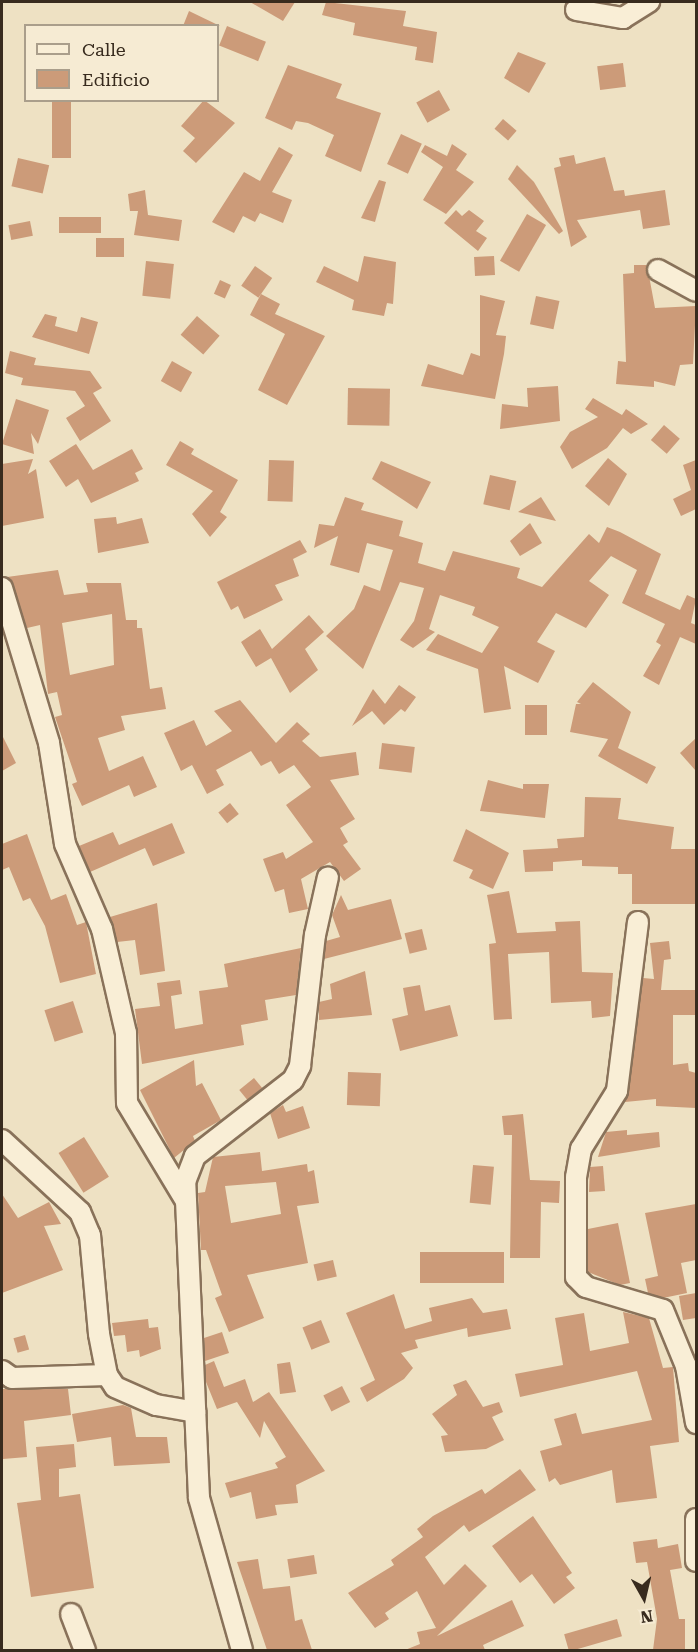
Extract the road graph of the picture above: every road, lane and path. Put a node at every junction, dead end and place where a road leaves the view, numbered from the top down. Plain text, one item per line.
1 (650, 2) edge
2 (576, 10) dead end
3 (658, 270) dead end
4 (696, 291) edge
5 (2, 588) edge
6 (328, 877) dead end
7 (638, 922) dead end
8 (2, 1140) edge
9 (186, 1201) junction
10 (2, 1371) edge
11 (107, 1375) junction
12 (195, 1412) junction
13 (696, 1423) edge
14 (696, 1519) edge
15 (696, 1561) edge
16 (71, 1614) dead end
17 (85, 1650) edge
18 (242, 1650) edge

1 - 2 street
3 - 4 street
5 - 9 street
6 - 9 street
7 - 13 street
8 - 11 street
9 - 12 street
10 - 11 street
11 - 12 street
12 - 18 street
14 - 15 street
16 - 17 street

